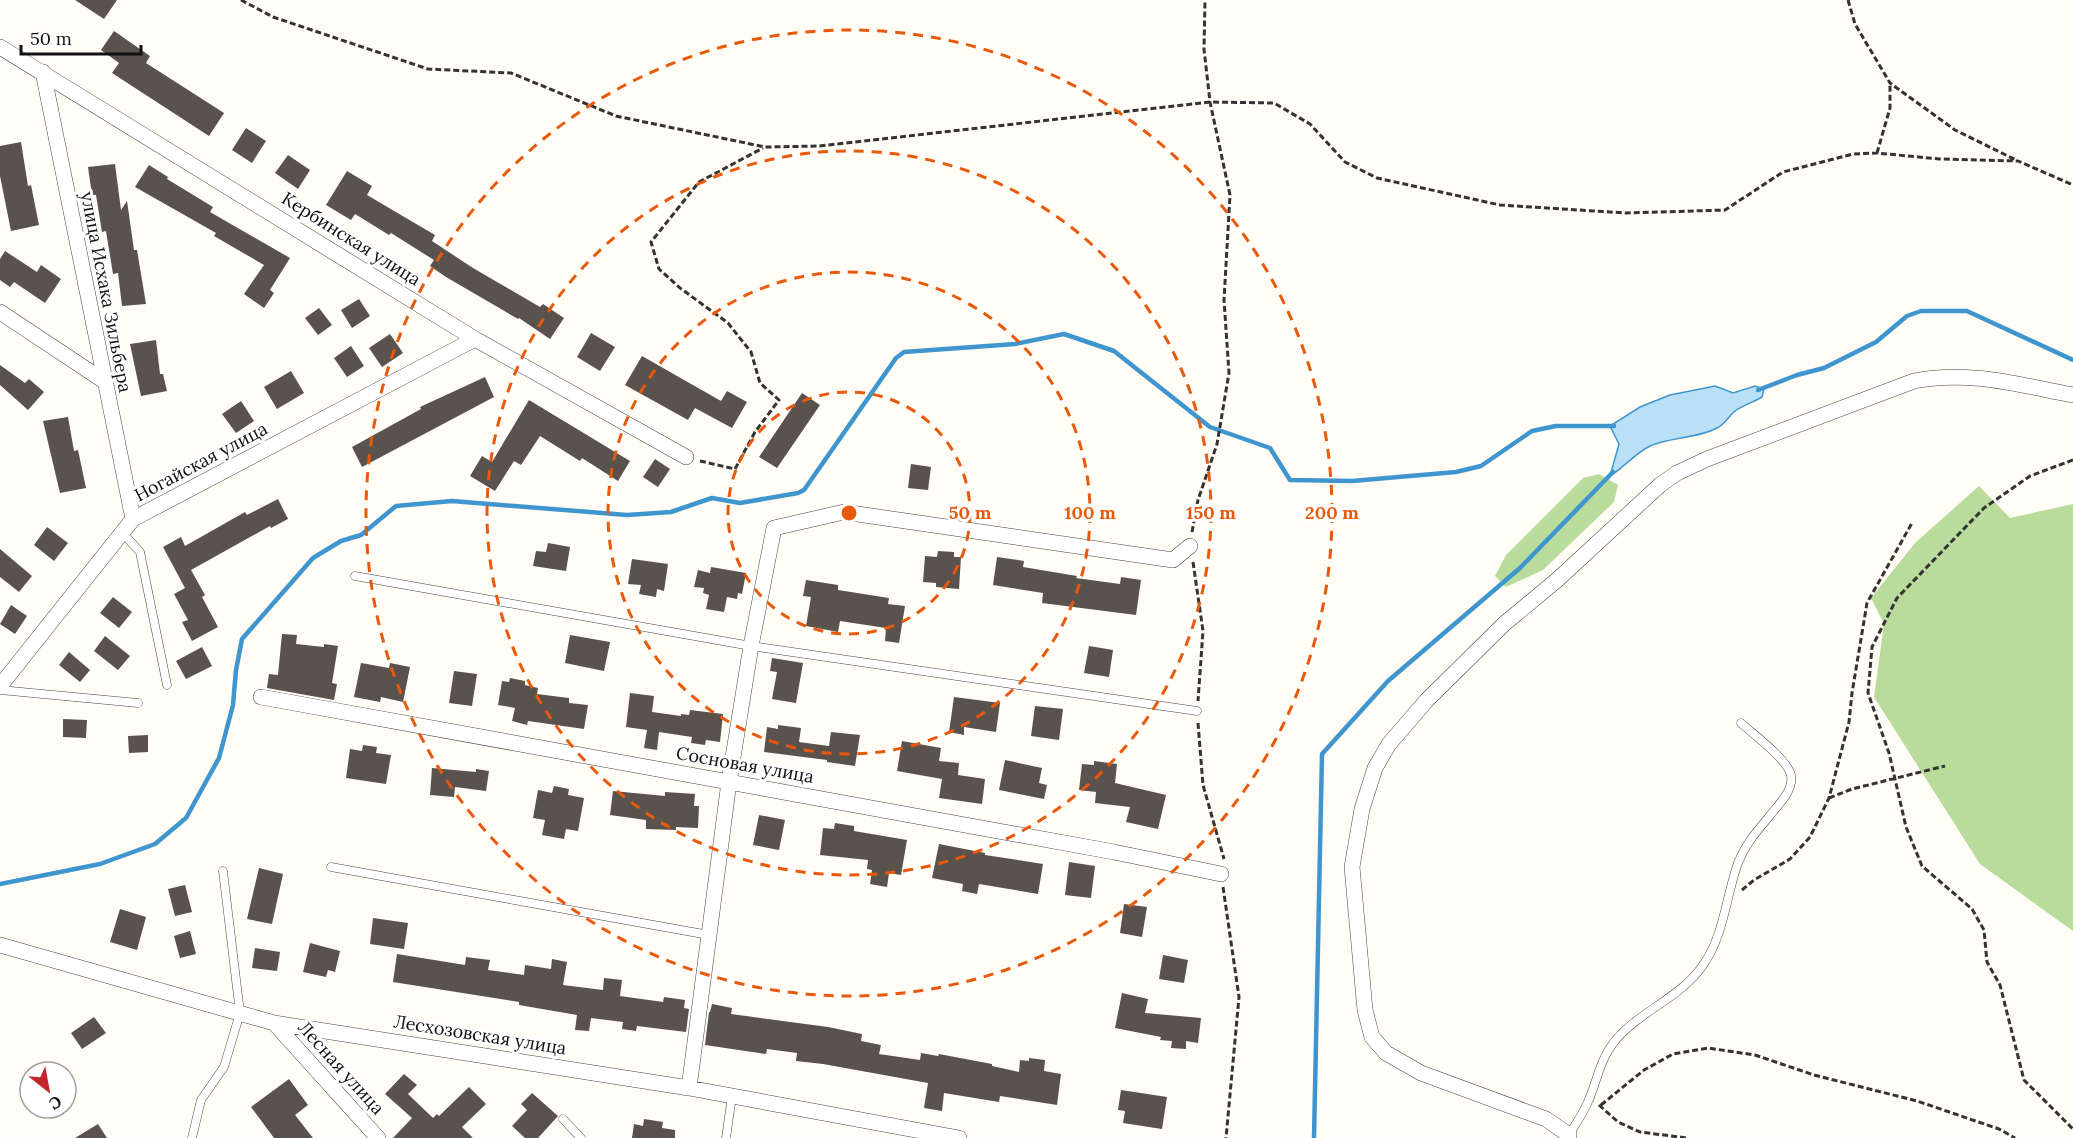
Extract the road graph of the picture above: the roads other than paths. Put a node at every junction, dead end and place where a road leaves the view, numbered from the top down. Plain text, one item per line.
1 (0, 46) edge
2 (43, 72) junction
3 (0, 312) edge
4 (475, 339) junction
5 (104, 381) junction
6 (2073, 395) edge
7 (686, 457) road end
8 (133, 519) junction
9 (122, 532) junction
10 (1190, 546) road end
11 (355, 576) dead end
12 (751, 646) junction
13 (167, 685) dead end
14 (0, 688) edge
15 (261, 698) dead end
16 (138, 703) dead end
17 (1197, 711) road end
18 (1741, 723) dead end
19 (729, 782) junction
20 (331, 867) dead end
21 (223, 871) dead end
22 (1221, 874) road end
23 (710, 935) junction
24 (0, 945) edge
25 (240, 1014) junction
26 (274, 1023) junction
27 (689, 1088) junction
28 (732, 1096) junction
29 (563, 1119) dead end
30 (925, 1135) edge
31 (1569, 1137) edge
32 (192, 1138) edge
33 (378, 1138) edge
34 (581, 1138) edge
35 (726, 1138) edge
36 (959, 1138) edge

1 - 2 street, Кербинская улица
2 - 4 street, Кербинская улица
2 - 5 street, улица Исхака Зильбера
3 - 5 street
4 - 7 street, Кербинская улица
4 - 8 street, Ногайская улица
5 - 8 street, улица Исхака Зильбера
6 - 31 street
8 - 9 street, Ногайская улица
9 - 13 lane
9 - 14 street, Ногайская улица
10 - 12 street
11 - 12 lane
12 - 17 lane
12 - 19 street
14 - 16 lane
15 - 19 street, Сосновая улица
18 - 31 lane
19 - 22 street, Сосновая улица
19 - 23 street
20 - 23 lane
21 - 25 lane
23 - 27 street
24 - 25 street, Лесхозовская улица
25 - 26 street, Лесхозовская улица
25 - 32 lane
26 - 27 street, Лесхозовская улица
26 - 33 street, Лесная улица
27 - 28 street, Лесхозовская улица
28 - 30 street, Лесхозовская улица
28 - 35 lane
29 - 34 lane
30 - 36 street, Лесхозовская улица

